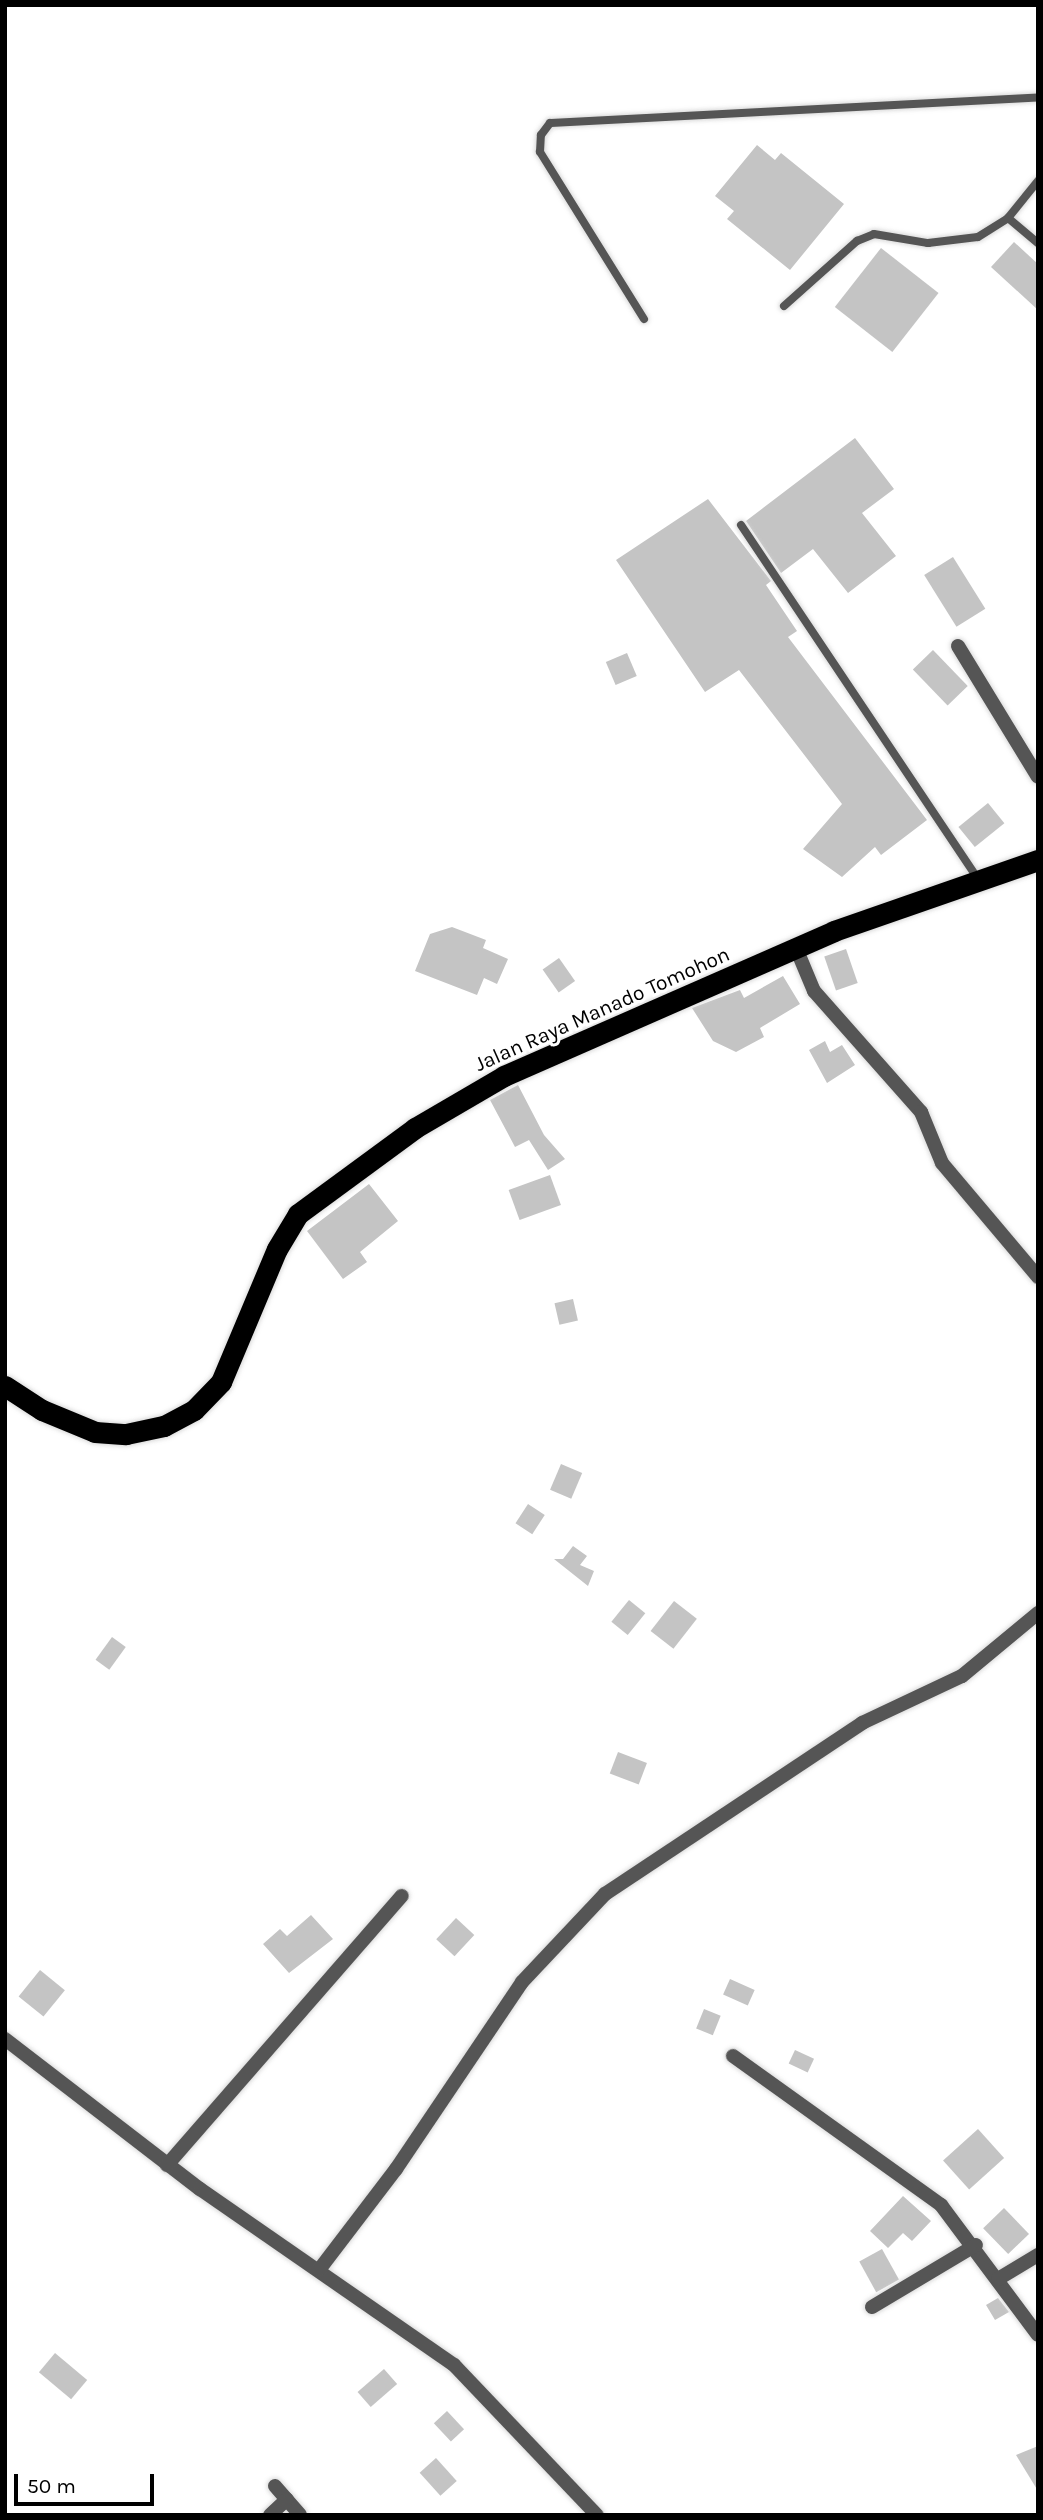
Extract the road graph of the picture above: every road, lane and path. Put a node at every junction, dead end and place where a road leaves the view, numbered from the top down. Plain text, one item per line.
1 (1038, 97) edge
2 (1038, 181) edge
3 (1007, 218) junction
4 (1038, 243) edge
5 (784, 306) dead end
6 (644, 319) dead end
7 (741, 526) dead end
8 (958, 646) dead end
9 (1038, 777) edge
10 (1038, 860) edge
11 (978, 879) junction
12 (796, 948) junction
13 (1038, 1277) edge
14 (5, 1386) edge
15 (1038, 1613) edge
16 (402, 1896) dead end
17 (5, 2039) edge
18 (733, 2056) dead end
19 (167, 2165) junction
20 (976, 2245) junction
21 (1038, 2255) edge
22 (319, 2270) junction
23 (998, 2279) junction
24 (872, 2307) dead end
25 (1038, 2335) edge
26 (275, 2486) dead end
27 (287, 2499) junction
28 (270, 2515) edge
29 (300, 2515) edge
30 (597, 2515) edge

1 - 6 lane
2 - 3 lane
3 - 4 lane
3 - 5 lane
7 - 11 lane
8 - 9 street
10 - 11 highway, Jalan Raya Manado Tomohon
11 - 12 highway, Jalan Raya Manado Tomohon
12 - 13 street
12 - 14 highway, Jalan Raya Manado Tomohon
15 - 22 street
16 - 19 street
17 - 19 street
18 - 20 street
19 - 22 street
20 - 23 street
20 - 24 street
21 - 23 street
22 - 30 street
23 - 25 street
26 - 27 street
27 - 28 street
27 - 29 street

